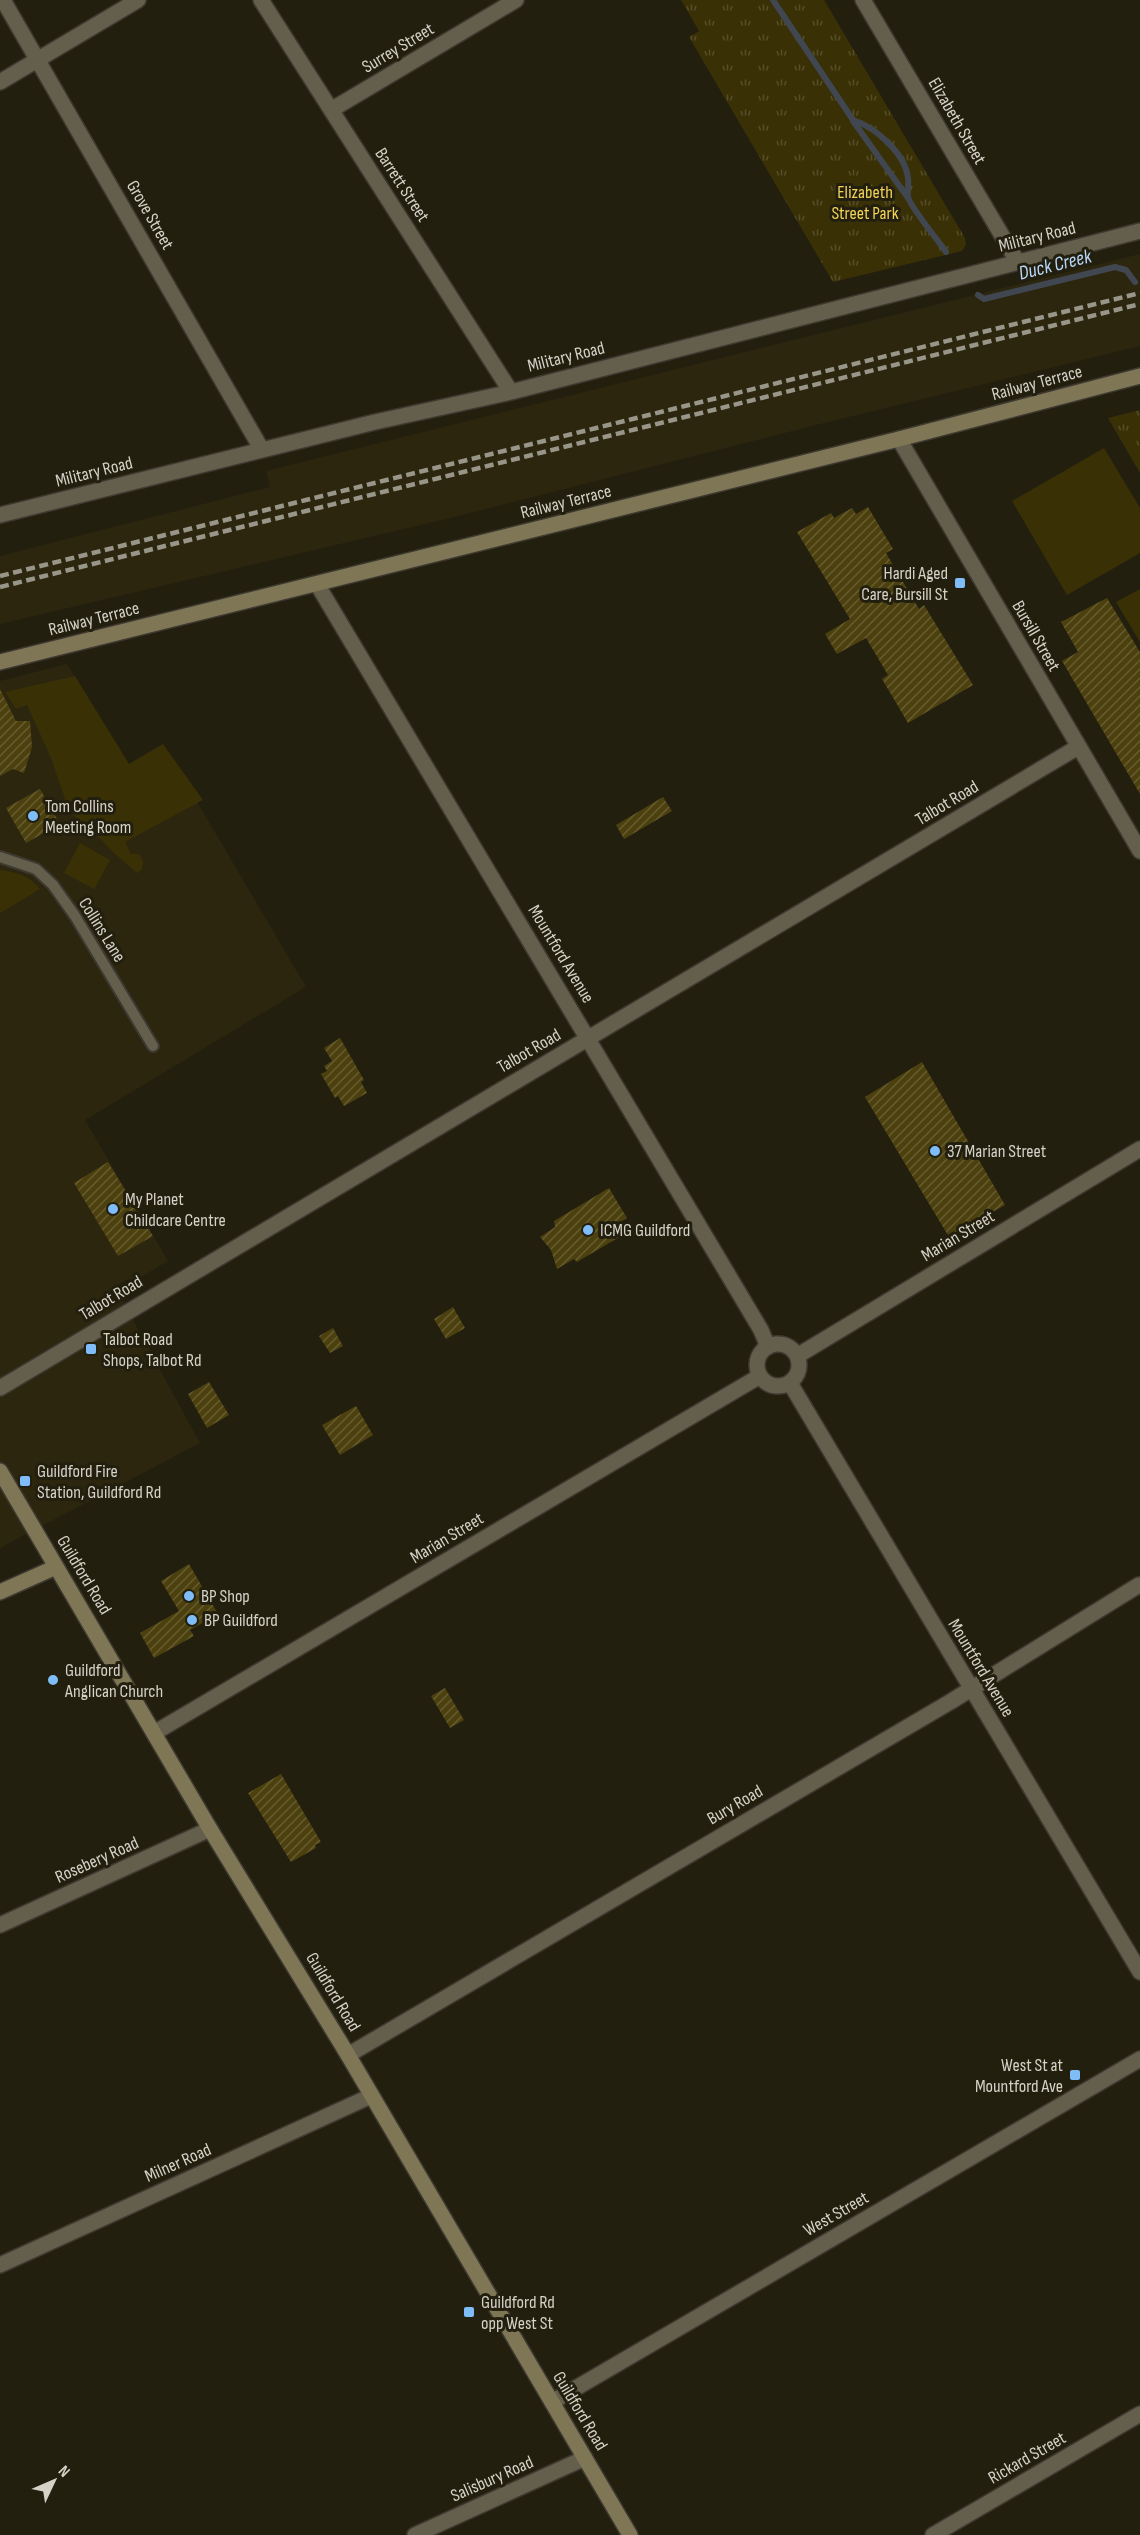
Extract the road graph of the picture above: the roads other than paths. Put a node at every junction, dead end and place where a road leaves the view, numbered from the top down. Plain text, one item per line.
1 (3, 0) edge
2 (138, 0) edge
3 (261, 0) edge
4 (516, 0) edge
5 (863, 0) edge
6 (38, 59) junction
7 (0, 82) edge
8 (331, 110) junction
9 (1140, 231) edge
10 (1017, 261) junction
11 (1140, 376) edge
12 (511, 392) junction
13 (899, 439) junction
14 (262, 450) junction
15 (0, 515) edge
16 (317, 584) junction
17 (0, 662) edge
18 (1078, 747) junction
19 (1140, 851) edge
20 (0, 857) edge
21 (589, 1039) junction
22 (153, 1046) dead end
23 (1140, 1149) edge
24 (768, 1347) junction
25 (797, 1356) junction
26 (760, 1376) junction
27 (790, 1383) junction
28 (0, 1388) edge
29 (0, 1471) edge
30 (56, 1567) junction
31 (1139, 1585) edge
32 (0, 1592) edge
33 (971, 1689) junction
34 (154, 1733) junction
35 (210, 1829) junction
36 (0, 1925) edge
37 (1140, 1972) edge
38 (348, 2055) junction
39 (1140, 2059) edge
40 (371, 2096) junction
41 (0, 2265) edge
42 (552, 2402) junction
43 (1140, 2414) edge
44 (585, 2458) junction
45 (416, 2535) edge
46 (630, 2535) edge
47 (933, 2535) edge

1 - 6 street, Grove Street
2 - 6 street
3 - 8 street, Barrett Street
4 - 8 street, Surrey Street
5 - 10 street, Elizabeth Street
6 - 7 street
6 - 14 street, Grove Street
8 - 12 street, Barrett Street
9 - 10 street, Military Road
10 - 12 street, Military Road
11 - 13 street, Railway Terrace
12 - 14 street, Military Road
13 - 16 street, Railway Terrace
13 - 18 street, Bursill Street
14 - 15 street, Military Road
16 - 17 street, Railway Terrace
16 - 21 street, Mountford Avenue
18 - 19 street, Bursill Street
18 - 21 street, Talbot Road
20 - 22 lane, Collins Lane
21 - 24 street, Mountford Avenue
21 - 28 street, Talbot Road
23 - 25 street, Marian Street
24 - 25 street
24 - 26 street
25 - 27 street
26 - 27 street
26 - 34 street, Marian Street
27 - 33 street, Mountford Avenue
29 - 30 street, Guildford Road
30 - 32 street
30 - 34 street, Guildford Road
31 - 33 street, Bury Road
33 - 37 street, Mountford Avenue
33 - 38 street, Bury Road
34 - 35 street, Guildford Road
35 - 36 street, Rosebery Road
35 - 38 street, Guildford Road
38 - 40 street, Guildford Road
39 - 42 street, West Street
40 - 41 street, Milner Road
40 - 42 street, Guildford Road
42 - 44 street, Guildford Road
43 - 47 street, Rickard Street
44 - 45 street, Salisbury Road
44 - 46 street, Guildford Road

